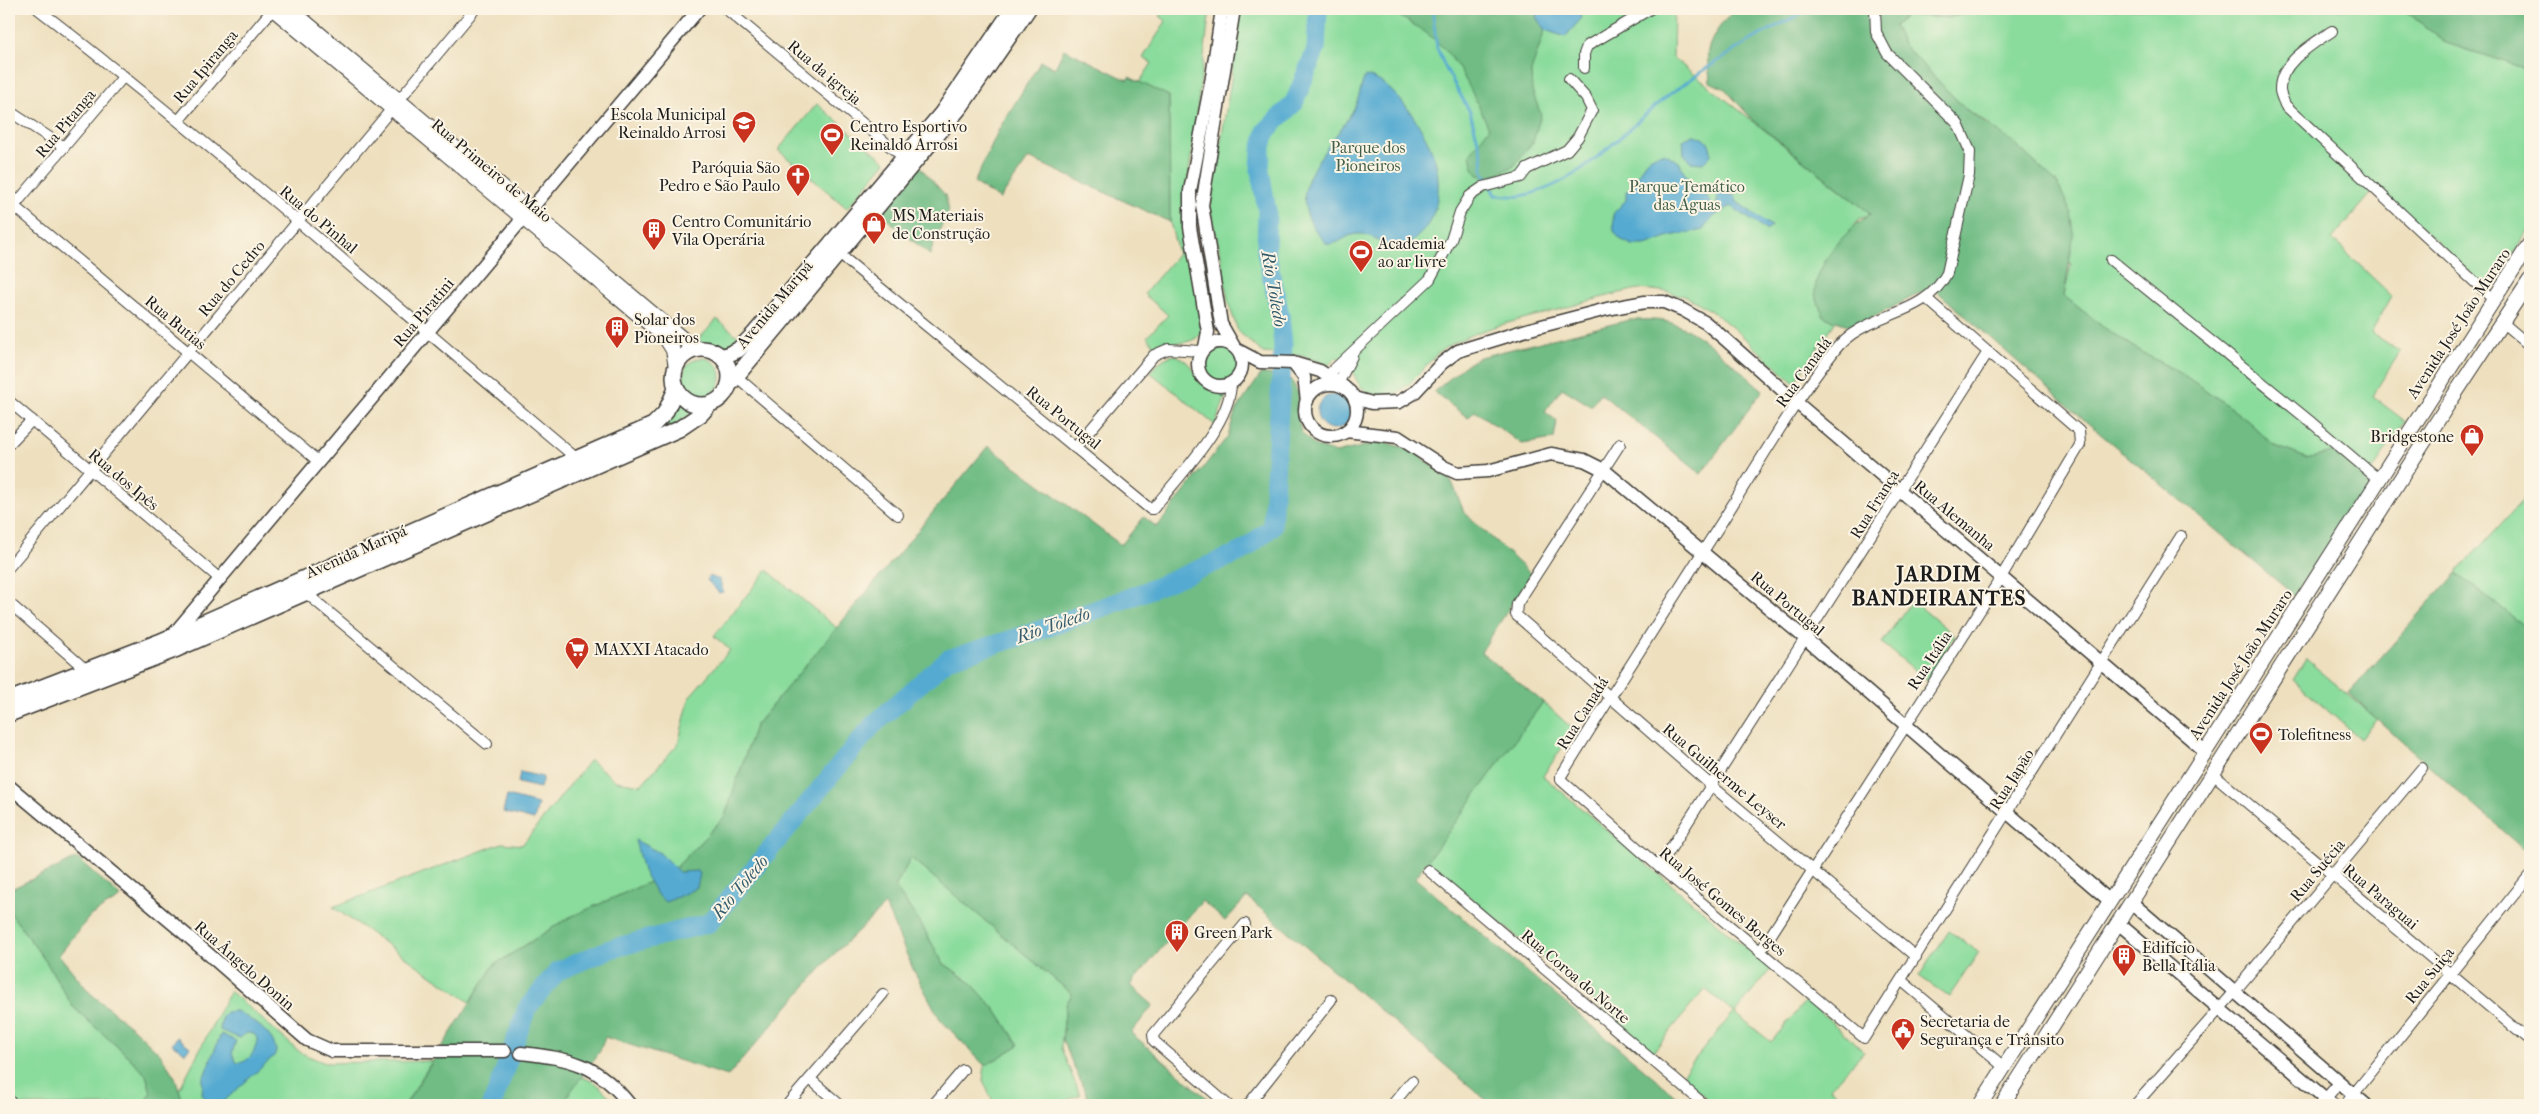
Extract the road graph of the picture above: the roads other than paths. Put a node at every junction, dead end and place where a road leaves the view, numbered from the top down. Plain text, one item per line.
1 (38, 9) edge
2 (273, 9) edge
3 (290, 9) edge
4 (475, 9) edge
5 (699, 9) edge
6 (726, 9) edge
7 (1013, 9) edge
8 (1028, 9) edge
9 (1222, 9) edge
10 (1234, 9) edge
11 (1650, 9) edge
12 (1875, 9) edge
13 (2332, 30) dead end
14 (1584, 68) dead end
15 (124, 76) junction
16 (1569, 79) dead end
17 (395, 105) junction
18 (9, 110) edge
19 (179, 120) junction
20 (64, 147) junction
21 (904, 158) junction
22 (11, 209) edge
23 (526, 214) junction
24 (298, 221) junction
25 (2530, 243) edge
26 (839, 254) junction
27 (2111, 260) dead end
28 (2524, 261) edge
29 (2530, 278) edge
30 (1927, 299) junction
31 (2490, 306) junction
32 (2503, 323) junction
33 (428, 331) junction
34 (2530, 346) edge
35 (1236, 348) junction
36 (700, 349) junction
37 (1203, 349) junction
38 (188, 352) junction
39 (1354, 352) junction
40 (1988, 352) junction
41 (2482, 354) junction
42 (722, 357) junction
43 (1266, 362) junction
44 (1292, 363) junction
45 (676, 367) junction
46 (1241, 372) junction
47 (1328, 375) junction
48 (733, 381) junction
49 (1232, 383) junction
50 (676, 389) junction
51 (1346, 390) junction
52 (9, 401) edge
53 (1307, 401) junction
54 (1797, 404) junction
55 (709, 405) junction
56 (32, 420) junction
57 (1346, 431) junction
58 (9, 444) edge
59 (1620, 444) dead end
60 (1075, 448) junction
61 (319, 462) junction
62 (578, 465) junction
63 (90, 470) junction
64 (1604, 470) junction
65 (2378, 479) junction
66 (1900, 490) junction
67 (898, 516) dead end
68 (2181, 536) dead end
69 (1702, 552) junction
70 (9, 567) edge
71 (2001, 576) junction
72 (220, 579) junction
73 (306, 592) junction
74 (9, 603) edge
75 (201, 631) junction
76 (2278, 637) junction
77 (1806, 639) junction
78 (175, 643) junction
79 (2102, 663) junction
80 (92, 676) junction
81 (2269, 688) junction
82 (2240, 694) junction
83 (1610, 697) junction
84 (9, 700) edge
85 (9, 714) edge
86 (1904, 725) junction
87 (2239, 733) junction
88 (488, 744) dead end
89 (2205, 750) junction
90 (2422, 768) dead end
91 (2213, 774) junction
92 (1564, 784) joint
93 (9, 786) edge
94 (1712, 786) junction
95 (2008, 812) junction
96 (1659, 867) junction
97 (1428, 870) dead end
98 (1812, 870) junction
99 (2333, 875) junction
100 (2529, 876) edge
101 (2110, 901) junction
102 (2132, 903) junction
103 (2099, 917) junction
104 (2118, 923) junction
105 (1245, 924) dead end
106 (1760, 952) junction
107 (1916, 957) junction
108 (2450, 974) junction
109 (1902, 981) junction
110 (2076, 988) junction
111 (2235, 991) junction
112 (883, 994) dead end
113 (1331, 1000) dead end
114 (2220, 1008) junction
115 (1864, 1038) joint
116 (2530, 1041) edge
117 (505, 1051) joint
118 (521, 1053) joint
119 (2004, 1066) junction
120 (963, 1070) dead end
121 (810, 1079) junction
122 (1412, 1081) dead end
123 (2339, 1083) junction
124 (2353, 1094) junction
125 (9, 1100) edge
126 (2326, 1103) edge
127 (13, 1105) edge
128 (630, 1105) edge
129 (787, 1105) edge
130 (840, 1105) edge
131 (932, 1105) edge
132 (1228, 1105) edge
133 (1248, 1105) edge
134 (1392, 1105) edge
135 (1705, 1105) edge
136 (1980, 1105) edge
137 (2002, 1105) edge
138 (2135, 1105) edge
139 (2345, 1105) edge
140 (2366, 1105) edge

1 - 15 street, Rua do Pinhal
2 - 17 main road, Rua Primeiro de Maio
2 - 19 street, Rua Ipiranga
3 - 17 main road, Rua Primeiro de Maio
4 - 17 street, Rua do Cedro
5 - 23 street, Rua Piratini
6 - 21 street, Rua da igreja
7 - 21 main road, Avenida Maripá
8 - 26 main road, Avenida Maripá
9 - 37 street
10 - 35 street
11 - 14 street
12 - 30 street, Rua Canadá
13 - 31 street
15 - 19 street, Rua do Pinhal
15 - 20 street, Rua Pitanga
16 - 39 street
17 - 23 main road, Rua Primeiro de Maio
17 - 24 street, Rua do Cedro
18 - 20 street
19 - 24 street, Rua do Pinhal
20 - 22 street, Rua Pitanga
21 - 42 main road, Avenida Maripá
22 - 38 street, Rua Butias
23 - 33 street, Rua Piratini
23 - 36 main road, Rua Primeiro de Maio
23 - 45 main road, Rua Primeiro de Maio
24 - 33 street, Rua do Pinhal
24 - 38 street, Rua do Cedro
25 - 28 main road, Avenida José João Muraro
26 - 48 main road, Avenida Maripá
26 - 60 street, Rua Portugal
27 - 65 street
28 - 31 main road, Avenida José João Muraro
29 - 32 main road
30 - 40 street
30 - 54 street, Rua Canadá
31 - 41 main road
31 - 65 main road, Avenida José João Muraro
32 - 34 street
32 - 41 main road
33 - 61 street, Rua Piratini
33 - 62 street, Rua do Pinhal
35 - 37 street
35 - 43 street
35 - 46 street
36 - 42 main road
36 - 45 main road
37 - 49 street
37 - 60 street
38 - 61 street, Rua Butias
38 - 63 street, Rua do Cedro
39 - 47 street
39 - 51 street
40 - 66 street, Rua França
40 - 71 street, Rua Itália
41 - 81 main road
42 - 48 main road
43 - 44 street
43 - 46 street
44 - 47 street
44 - 53 street
45 - 50 main road
46 - 49 street
47 - 51 street
48 - 55 main road
48 - 67 street
49 - 60 street, Rua Portugal
50 - 55 main road
50 - 62 main road, Avenida Maripá
51 - 53 street
51 - 54 street, Rua Alemanha
51 - 57 street
52 - 56 street, Rua dos Ipês
53 - 57 street
54 - 66 street, Rua Alemanha
54 - 69 street, Rua Canadá
55 - 62 main road, Avenida Maripá
56 - 58 street
56 - 63 street, Rua dos Ipês
57 - 64 street, Rua Portugal
59 - 64 street
61 - 72 street, Rua Piratini
62 - 73 main road, Avenida Maripá
62 - 75 main road, Avenida Maripá
63 - 70 street, Rua do Cedro
63 - 72 street, Rua dos Ipês
64 - 69 street, Rua Portugal
64 - 83 street, Rua Guilherme Leyser
65 - 76 main road, Avenida José João Muraro
66 - 71 street, Rua Alemanha
66 - 77 street, Rua França
68 - 79 street, Rua Japão
69 - 77 street, Rua Portugal
69 - 83 street, Rua Canadá
71 - 79 street, Rua Alemanha
71 - 86 street, Rua Itália
72 - 78 street, Rua Piratini
73 - 75 main road, Avenida Maripá
73 - 88 street
74 - 80 street
75 - 78 main road, Avenida Maripá
76 - 81 main road
76 - 82 main road, Avenida José João Muraro
77 - 86 street, Rua Portugal
77 - 94 street, Rua França
78 - 80 main road, Avenida Maripá
79 - 89 street, Rua Alemanha
79 - 95 street, Rua Japão
80 - 84 main road, Avenida Maripá
80 - 85 main road, Avenida Maripá
81 - 87 main road
82 - 87 main road
82 - 89 main road, Avenida José João Muraro
83 - 92 street, Rua Canadá
83 - 94 street, Rua Guilherme Leyser
86 - 95 street, Rua Portugal
86 - 98 street, Rua Itália
87 - 91 main road
89 - 101 main road, Avenida José João Muraro
90 - 99 street, Rua Suécia
91 - 99 street, Rua Paraguai
91 - 102 main road
92 - 96 street, Rua José Gomes Borges
93 - 117 street, Rua Ângelo Donin
94 - 96 street, Rua França
94 - 98 street, Rua Guilherme Leyser
95 - 101 street, Rua Portugal
95 - 107 street, Rua Japão
96 - 106 street, Rua José Gomes Borges
97 - 135 street, Rua Coroa do Norte
98 - 106 street, Rua Itália
98 - 107 street, Rua Guilherme Leyser
99 - 108 street, Rua Paraguai
99 - 111 street, Rua Suécia
100 - 108 street, Rua Suiça
101 - 103 main road, Avenida José João Muraro
102 - 104 main road
102 - 111 street
103 - 110 main road
103 - 119 main road, Avenida José João Muraro
104 - 110 main road
104 - 114 street
105 - 132 street
106 - 115 street, Rua José Gomes Borges
107 - 109 street, Rua Japão
108 - 116 street, Rua Paraguai
108 - 124 street, Rua Suiça
109 - 115 street, Rua Japão
109 - 119 street
110 - 137 main road
111 - 114 street, Rua Suécia
111 - 123 street
112 - 121 street
113 - 133 street
114 - 126 street
114 - 138 street
117 - 118 street
118 - 128 street
119 - 136 main road, Avenida José João Muraro
120 - 131 street
121 - 129 street
121 - 130 street
122 - 134 street
123 - 124 street
123 - 126 street
124 - 139 street, Rua Suiça
124 - 140 street
125 - 127 street

